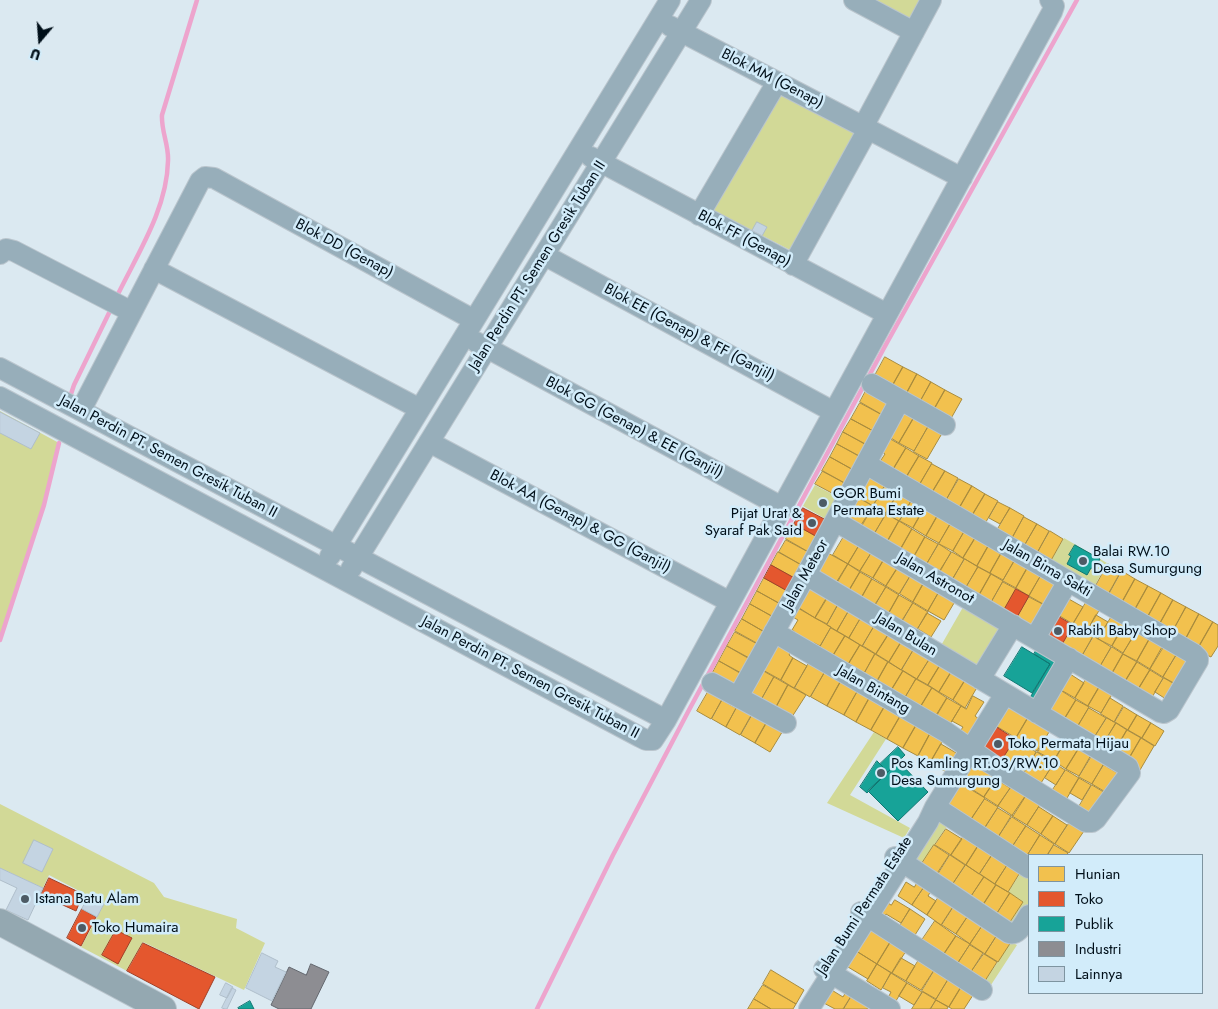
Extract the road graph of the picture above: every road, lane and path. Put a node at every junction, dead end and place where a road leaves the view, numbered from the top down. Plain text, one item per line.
1 (670, 0) edge
2 (701, 0) edge
3 (854, 0) edge
4 (931, 0) edge
5 (1050, 7) edge
6 (658, 20) junction
7 (682, 32) junction
8 (914, 32) junction
9 (777, 82) junction
10 (866, 128) junction
11 (578, 150) junction
12 (601, 163) junction
13 (962, 178) junction
14 (700, 215) junction
15 (0, 254) edge
16 (544, 255) junction
17 (793, 265) junction
18 (154, 269) junction
19 (132, 312) junction
20 (887, 314) junction
21 (470, 328) junction
22 (487, 348) junction
23 (0, 368) edge
24 (872, 384) dead end
25 (0, 397) edge
26 (900, 400) junction
27 (420, 409) junction
28 (81, 410) junction
29 (834, 412) junction
30 (945, 425) dead end
31 (133, 438) junction
32 (429, 442) junction
33 (121, 461) junction
34 (866, 464) junction
35 (782, 507) junction
36 (835, 521) junction
37 (337, 546) junction
38 (359, 557) junction
39 (323, 568) junction
40 (806, 575) junction
41 (344, 580) junction
42 (1068, 581) junction
43 (730, 602) junction
44 (1013, 625) junction
45 (774, 632) junction
46 (1036, 638) junction
47 (523, 644) junction
48 (1069, 658) junction
49 (509, 668) junction
50 (980, 679) junction
51 (712, 683) dead end
52 (1183, 687) joint
53 (1005, 694) junction
54 (738, 697) junction
55 (1037, 713) junction
56 (666, 720) junction
57 (786, 723) dead end
58 (970, 750) junction
59 (1111, 799) joint
60 (935, 807) junction
61 (899, 860) junction
62 (1028, 867) edge
63 (864, 914) junction
64 (1028, 916) edge
65 (0, 922) edge
66 (828, 972) junction
67 (982, 990) dead end
68 (163, 1009) edge
69 (799, 1009) edge
70 (809, 1009) edge
71 (890, 1009) edge

1 - 6 street, Jalan Perdin PT. Semen Gresik Tuban II
2 - 7 street, Jalan Perdin PT. Semen Gresik Tuban II
3 - 8 street
4 - 8 street
5 - 13 street
6 - 7 street, Blok MM (Genap)
6 - 11 street, Jalan Perdin PT. Semen Gresik Tuban II
7 - 9 street, Blok MM (Genap)
7 - 12 street, Jalan Perdin PT. Semen Gresik Tuban II
8 - 10 street
9 - 10 street, Blok MM (Genap)
9 - 14 street
10 - 13 street, Blok MM (Genap)
10 - 17 street
11 - 12 street, Blok FF (Genap)
11 - 21 street, Jalan Perdin PT. Semen Gresik Tuban II
12 - 14 street, Blok FF (Genap)
12 - 16 street, Jalan Perdin PT. Semen Gresik Tuban II
13 - 20 street
14 - 17 street, Blok FF (Genap)
15 - 19 street
16 - 22 street, Jalan Perdin PT. Semen Gresik Tuban II
16 - 29 street, Blok EE (Genap) & FF (Ganjil)
17 - 20 street, Blok FF (Genap)
18 - 19 street
18 - 21 street, Blok DD (Genap)
18 - 27 street
19 - 28 street
20 - 29 street
21 - 22 street, Blok DD (Genap)
21 - 27 street, Jalan Perdin PT. Semen Gresik Tuban II
22 - 32 street, Jalan Perdin PT. Semen Gresik Tuban II
22 - 35 street, Blok GG (Genap) & EE (Ganjil)
23 - 28 street, Jalan Perdin PT. Semen Gresik Tuban II
24 - 26 street
25 - 33 street, Jalan Perdin PT. Semen Gresik Tuban II
26 - 30 street
26 - 34 street, Jalan Meteor
27 - 37 street, Jalan Perdin PT. Semen Gresik Tuban II
28 - 31 street, Jalan Perdin PT. Semen Gresik Tuban II
29 - 35 street
31 - 33 street
31 - 37 street, Jalan Perdin PT. Semen Gresik Tuban II
32 - 38 street, Jalan Perdin PT. Semen Gresik Tuban II
32 - 43 street, Blok AA (Genap) & GG (Ganjil)
33 - 39 street, Jalan Perdin PT. Semen Gresik Tuban II
34 - 36 street, Jalan Meteor
34 - 42 street, Jalan Bima Sakti
35 - 43 street
36 - 40 street, Jalan Meteor
36 - 44 street, Jalan Astronot
37 - 38 street, Jalan Perdin PT. Semen Gresik Tuban II
37 - 39 street, Jalan Perdin PT. Semen Gresik Tuban II
38 - 41 street, Jalan Perdin PT. Semen Gresik Tuban II
38 - 47 street, Jalan Perdin PT. Semen Gresik Tuban II
39 - 41 street, Jalan Perdin PT. Semen Gresik Tuban II
40 - 45 street, Jalan Meteor
40 - 50 street, Jalan Bulan
41 - 49 street, Jalan Perdin PT. Semen Gresik Tuban II
42 - 46 street
42 - 52 street, Jalan Bima Sakti
43 - 56 street
44 - 46 street, Jalan Astronot
44 - 50 street
45 - 54 street, Jalan Meteor
45 - 58 street, Jalan Bintang
46 - 48 street, Jalan Astronot
47 - 49 street
47 - 56 street, Jalan Perdin PT. Semen Gresik Tuban II
48 - 52 street, Jalan Astronot
48 - 55 street
49 - 56 street, Jalan Perdin PT. Semen Gresik Tuban II
50 - 53 street, Jalan Bulan
51 - 54 street
53 - 55 street, Jalan Bulan
53 - 58 street, Jalan Bumi Permata Estate
54 - 57 street
55 - 59 street, Jalan Bulan
58 - 59 street, Jalan Bintang
58 - 60 street, Jalan Bumi Permata Estate
60 - 61 street, Jalan Bumi Permata Estate
60 - 62 street
61 - 63 street, Jalan Bumi Permata Estate
61 - 64 street
63 - 66 street, Jalan Bumi Permata Estate
63 - 67 street
65 - 68 main road
66 - 69 street, Jalan Bumi Permata Estate
66 - 70 street, Jalan Bumi Permata Estate
66 - 71 street

